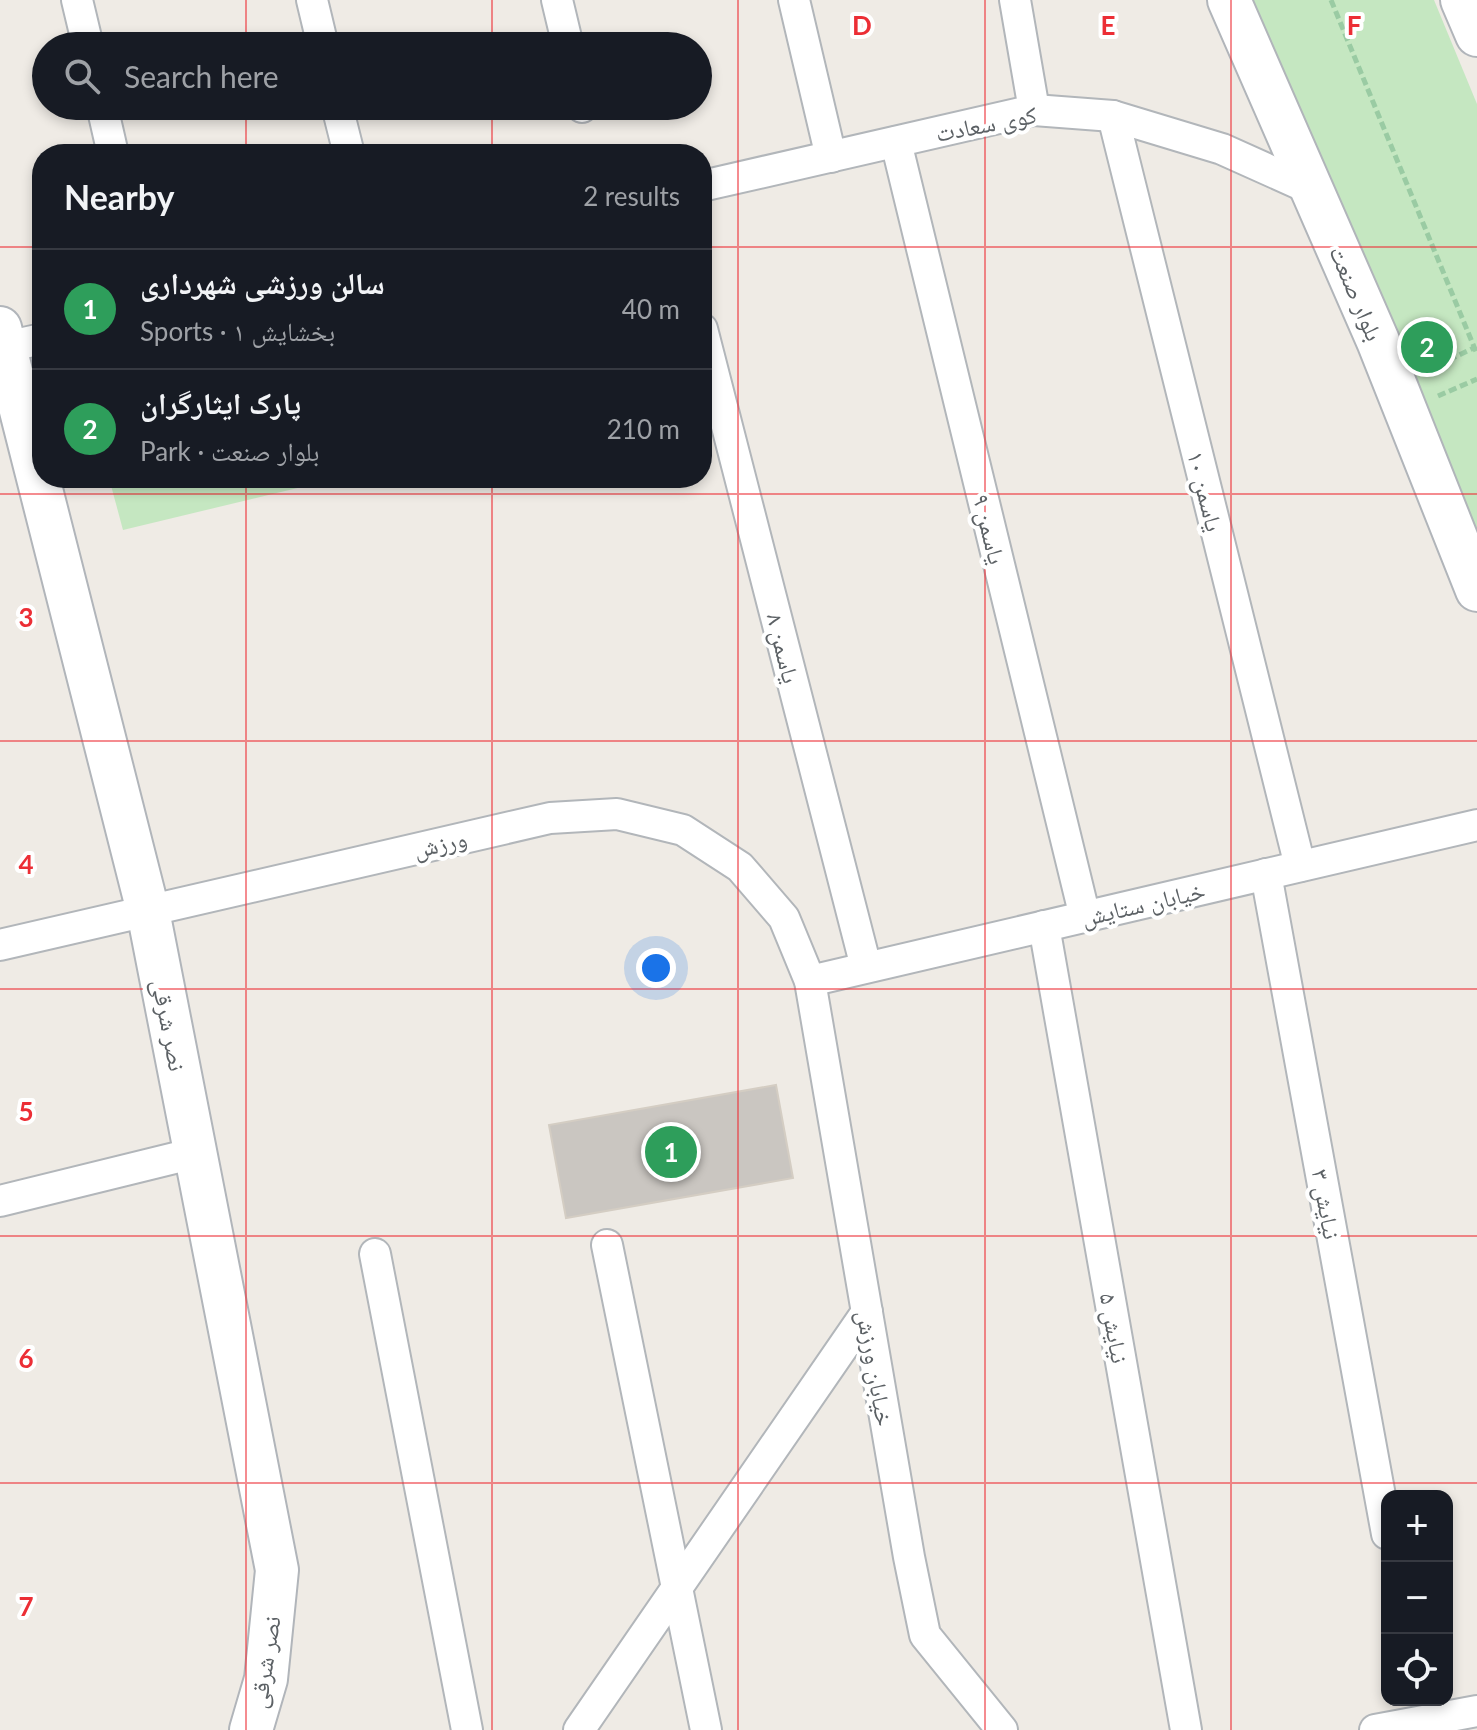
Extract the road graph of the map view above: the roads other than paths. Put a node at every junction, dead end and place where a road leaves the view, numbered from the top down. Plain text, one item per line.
1 (77, 0) edge
2 (312, 0) edge
3 (557, 0) edge
4 (794, 0) edge
5 (1015, 0) edge
6 (1229, 0) edge
7 (1462, 0) edge
8 (85, 32) edge
9 (320, 32) edge
10 (565, 32) edge
11 (1477, 35) edge
12 (1034, 110) junction
13 (1113, 116) junction
14 (105, 120) edge
15 (340, 120) edge
16 (896, 142) junction
17 (111, 144) edge
18 (346, 144) edge
19 (831, 157) junction
20 (712, 184) edge
21 (1311, 189) junction
22 (16, 338) edge
23 (712, 368) edge
24 (32, 407) edge
25 (51, 488) edge
26 (1477, 590) edge
27 (1477, 825) edge
28 (1300, 866) junction
29 (1266, 874) junction
30 (148, 911) junction
31 (1085, 917) junction
32 (1044, 926) junction
33 (0, 945) edge
34 (866, 967) junction
35 (810, 981) junction
36 (195, 1153) junction
37 (0, 1201) edge
38 (607, 1245) dead end
39 (375, 1254) dead end
40 (867, 1312) junction
41 (1381, 1501) edge
42 (677, 1587) junction
43 (1419, 1711) edge
44 (1477, 1711) edge
45 (251, 1730) edge
46 (467, 1730) edge
47 (579, 1730) edge
48 (706, 1730) edge
49 (1002, 1730) edge
50 (1186, 1730) edge
51 (1375, 1730) edge

1 - 8 street
2 - 9 street
3 - 10 street
4 - 19 street
5 - 12 street
6 - 21 street, بلوار صنعت
7 - 11 street
12 - 13 street, کوی سعادت
12 - 16 street, کوی سعادت
13 - 21 street, کوی سعادت
13 - 28 street, یاسمن ۱۰
14 - 17 street
15 - 18 street
16 - 19 street, کوی سعادت
16 - 31 street, یاسمن ۹
19 - 20 street, کوی سعادت
21 - 26 street, بلوار صنعت
22 - 24 street, نصر شرقی
23 - 34 street, یاسمن ۸
25 - 30 street, نصر شرقی
27 - 28 street, خیابان ستایش
28 - 29 street, خیابان ستایش
29 - 31 street, خیابان ستایش
29 - 41 street, نیایش ۳
30 - 33 street, ورزش
30 - 35 street, ورزش
30 - 36 street, نصر شرقی
31 - 32 street, خیابان ستایش
32 - 34 street, خیابان ستایش
32 - 50 street, نیایش ۵
34 - 35 street, خیابان ستایش
35 - 40 street, خیابان ورزش
36 - 37 street
36 - 45 street, نصر شرقی
38 - 42 street
39 - 46 street
40 - 42 street
40 - 49 street, خیابان ورزش
42 - 47 street
42 - 48 street
43 - 44 street
43 - 51 street

